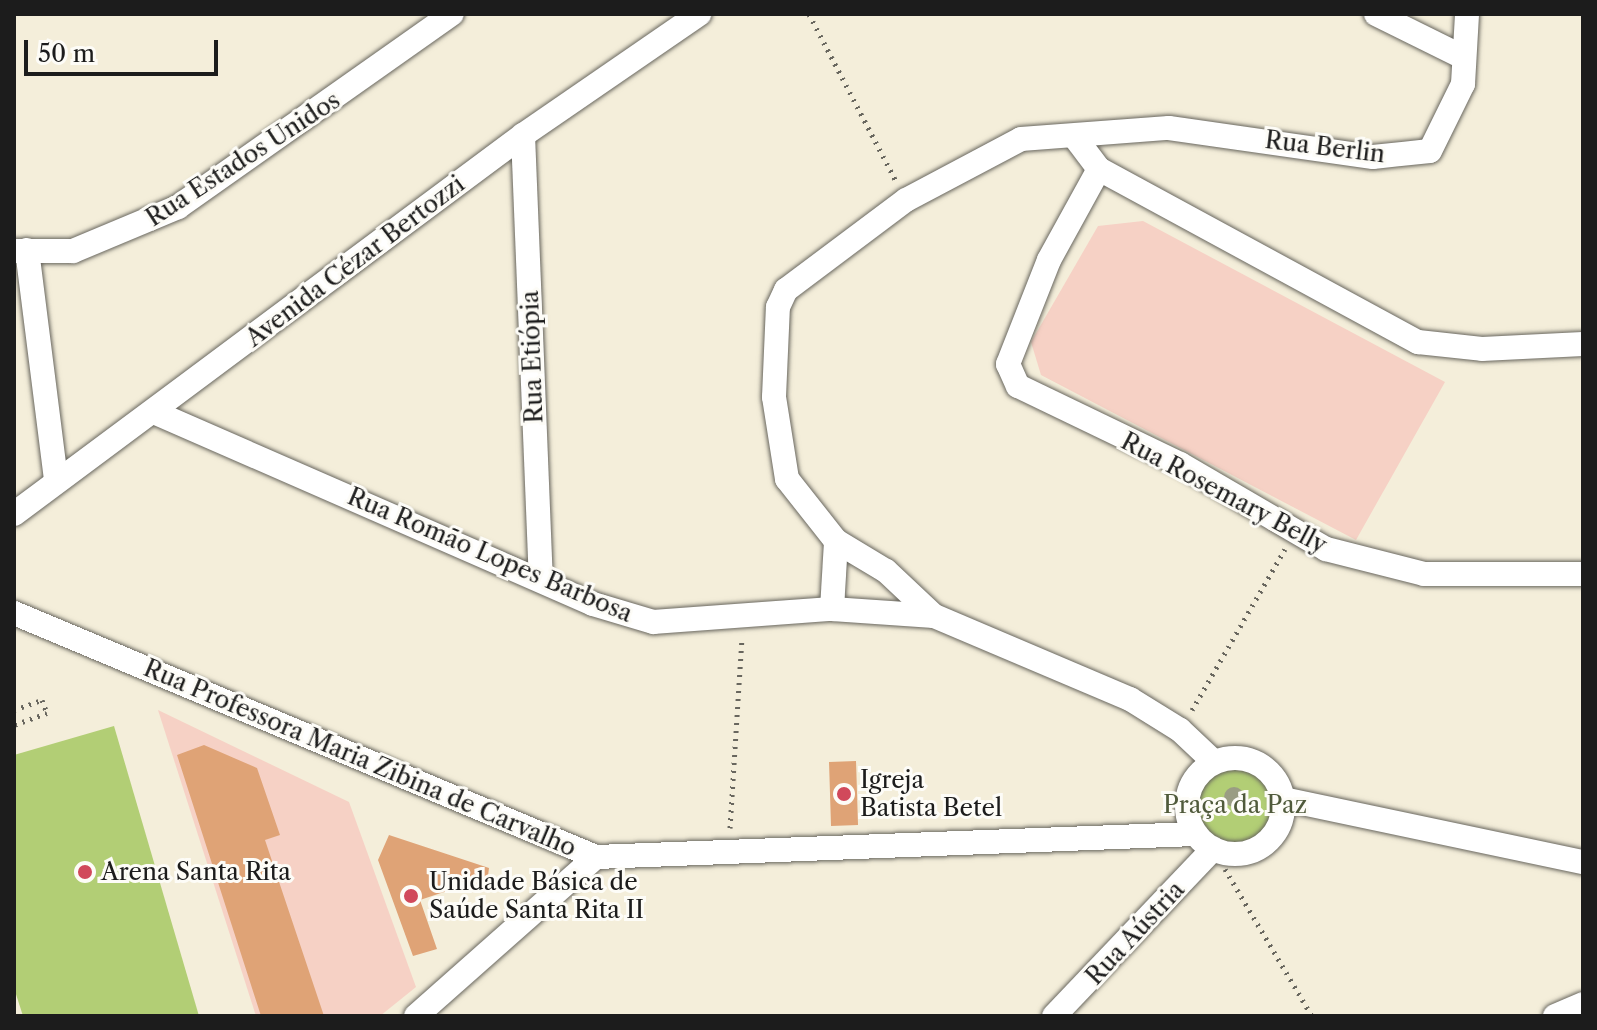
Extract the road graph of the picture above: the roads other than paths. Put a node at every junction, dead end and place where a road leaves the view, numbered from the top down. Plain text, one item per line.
1 (452, 14) edge
2 (699, 14) edge
3 (1376, 14) edge
4 (1467, 14) edge
5 (1461, 56) junction
6 (523, 135) junction
7 (1077, 140) junction
8 (1099, 169) junction
9 (21, 251) edge
10 (1583, 344) edge
11 (156, 413) junction
12 (56, 481) junction
13 (14, 514) edge
14 (836, 541) junction
15 (1583, 574) edge
16 (541, 580) junction
17 (832, 609) junction
18 (14, 613) edge
19 (934, 616) junction
20 (1214, 762) junction
21 (1283, 799) junction
22 (1204, 841) junction
23 (596, 857) junction
24 (1583, 862) edge
25 (1583, 1004) edge
26 (416, 1016) edge
27 (1054, 1016) edge
28 (1555, 1016) edge

1 - 9 street, Rua Estados Unidos
2 - 6 street, Avenida Cézar Bertozzi
3 - 5 street
4 - 5 street, Rua Berlin
5 - 7 street, Rua Berlin
6 - 11 street, Avenida Cézar Bertozzi
6 - 16 street, Rua Etiópia
7 - 8 street
7 - 14 street, Rua Berlin
8 - 10 street
8 - 15 street, Rua Rosemary Belly
9 - 12 street
11 - 12 street, Avenida Cézar Bertozzi
11 - 16 street, Rua Romão Lopes Barbosa
12 - 13 street, Avenida Cézar Bertozzi
14 - 17 street
14 - 19 street
16 - 17 street, Rua Romão Lopes Barbosa
17 - 19 street, Rua Romão Lopes Barbosa
18 - 23 street, Rua Professora Maria Zibina de Carvalho
19 - 20 street
20 - 21 street
20 - 22 street
21 - 22 street
21 - 24 street
22 - 23 street, Rua Professora Maria Zibina de Carvalho
22 - 27 street, Rua Aústria
23 - 26 street
25 - 28 street

